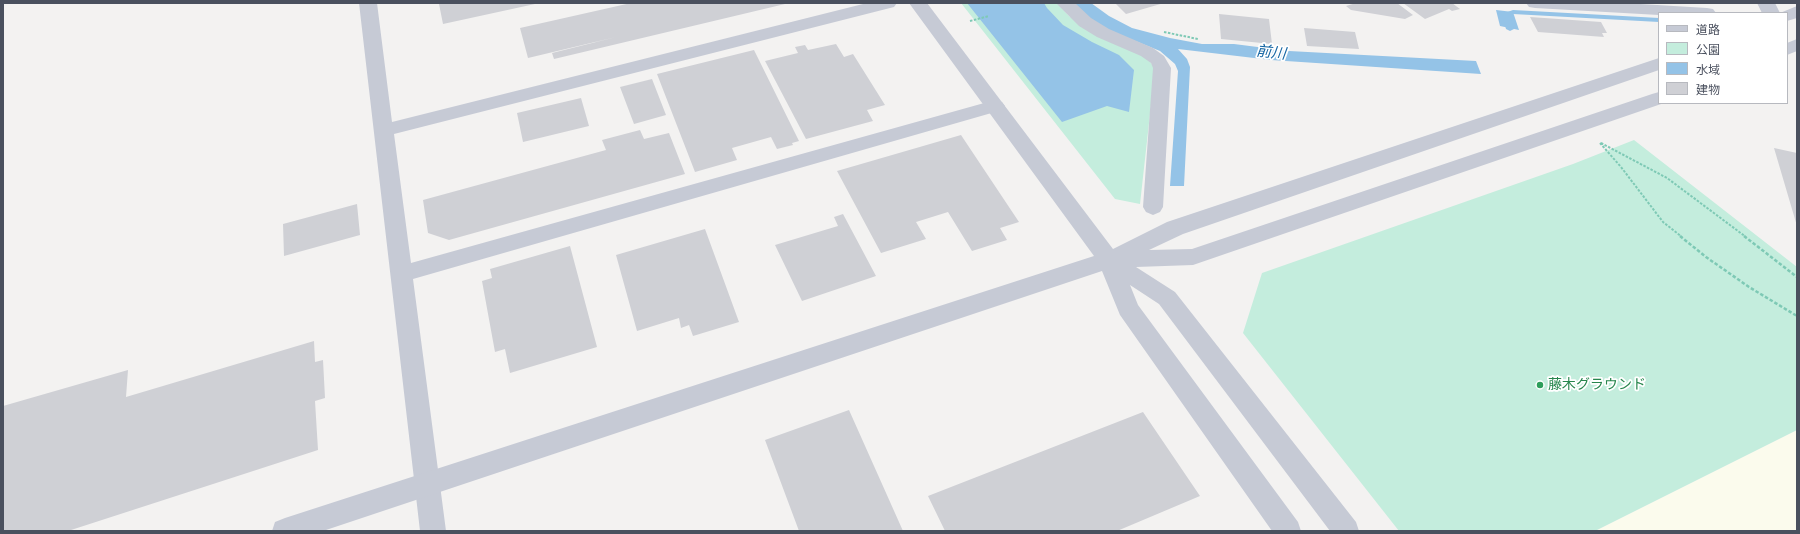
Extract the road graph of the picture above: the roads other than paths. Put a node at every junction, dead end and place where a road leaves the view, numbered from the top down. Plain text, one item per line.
1 (368, 3) edge
2 (888, 3) edge
3 (918, 3) edge
4 (1065, 3) edge
5 (1535, 3) edge
6 (1766, 3) edge
7 (1797, 11) edge
8 (1690, 12) edge
9 (1770, 12) edge
10 (1788, 16) edge
11 (1658, 64) edge
12 (1658, 98) edge
13 (995, 106) junction
14 (384, 130) junction
15 (1153, 207) dead end
16 (1109, 260) junction
17 (402, 274) junction
18 (427, 484) junction
19 (1282, 529) edge
20 (285, 531) edge
21 (432, 531) edge
22 (1346, 531) edge

1 - 14 street
2 - 14 street
3 - 13 street
4 - 15 street
5 - 8 street
6 - 9 street
7 - 10 street
11 - 16 street
12 - 16 street
13 - 16 street
13 - 17 street
14 - 17 street
16 - 18 street
16 - 19 street
16 - 22 street
17 - 18 street
18 - 20 street
18 - 21 street

